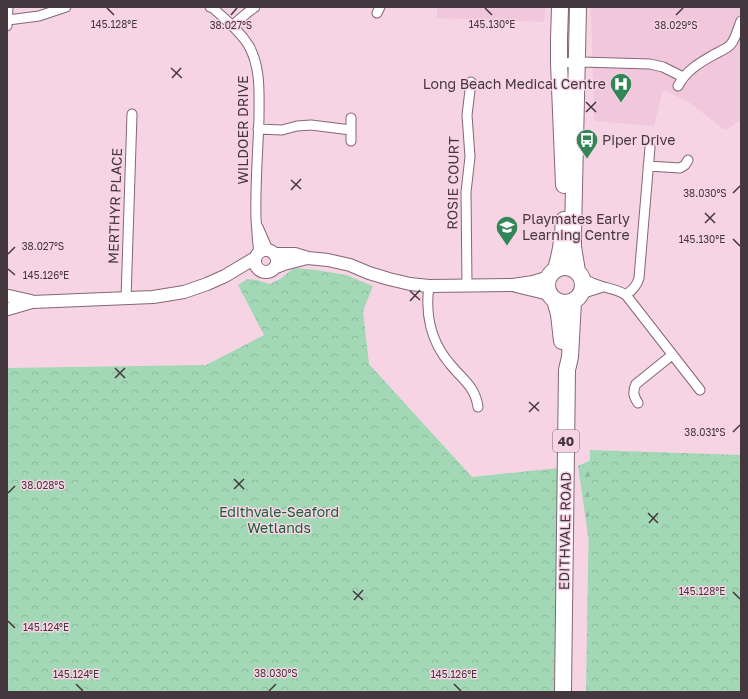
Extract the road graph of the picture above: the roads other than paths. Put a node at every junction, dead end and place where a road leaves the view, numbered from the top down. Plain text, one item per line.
1 (8, 7) edge
2 (66, 7) edge
3 (210, 7) edge
4 (255, 7) edge
5 (560, 7) edge
6 (578, 7) edge
7 (741, 21) edge
8 (7, 23) edge
9 (233, 25) junction
10 (577, 62) junction
11 (559, 63) junction
12 (683, 77) junction
13 (471, 82) dead end
14 (678, 86) dead end
15 (132, 114) dead end
16 (351, 118) dead end
17 (258, 129) junction
18 (351, 130) junction
19 (350, 141) dead end
20 (650, 147) dead end
21 (688, 160) dead end
22 (648, 166) junction
23 (262, 256) junction
24 (308, 258) junction
25 (274, 268) junction
26 (553, 273) junction
27 (579, 274) junction
28 (467, 285) junction
29 (513, 285) junction
30 (429, 286) junction
31 (604, 287) junction
32 (8, 295) edge
33 (626, 295) junction
34 (552, 297) junction
35 (577, 298) junction
36 (126, 299) junction
37 (32, 302) junction
38 (7, 309) edge
39 (672, 355) junction
40 (567, 370) junction
41 (700, 390) dead end
42 (638, 403) dead end
43 (478, 407) dead end
44 (563, 692) edge

1 - 8 street
2 - 8 street
3 - 9 street, WILDOER DRIVE
4 - 9 street
5 - 11 highway, 40
6 - 10 highway, 40
7 - 12 street
9 - 17 street, WILDOER DRIVE
10 - 11 street
10 - 12 street
10 - 27 highway, 40
11 - 26 highway, 40
12 - 14 street
13 - 28 street, ROSIE COURT
15 - 36 street, MERTHYR PLACE
16 - 18 street
17 - 18 street
17 - 23 street, WILDOER DRIVE
18 - 19 street
20 - 22 street
21 - 22 street
22 - 33 street
23 - 24 street
23 - 25 street
23 - 25 street
23 - 36 street
24 - 25 street
24 - 30 street
26 - 27 highway
26 - 29 street
26 - 34 highway, 40
27 - 31 street
27 - 35 highway, 40
28 - 29 street
28 - 30 street
29 - 34 street
30 - 43 street
31 - 33 street
31 - 35 street
32 - 37 street
32 - 38 street
33 - 39 street
34 - 35 highway
34 - 40 highway, EDITHVALE ROAD / 40
35 - 40 highway, EDITHVALE ROAD / 40
36 - 37 street
37 - 38 street
39 - 41 street
39 - 42 street
40 - 44 highway, EDITHVALE ROAD / 40

